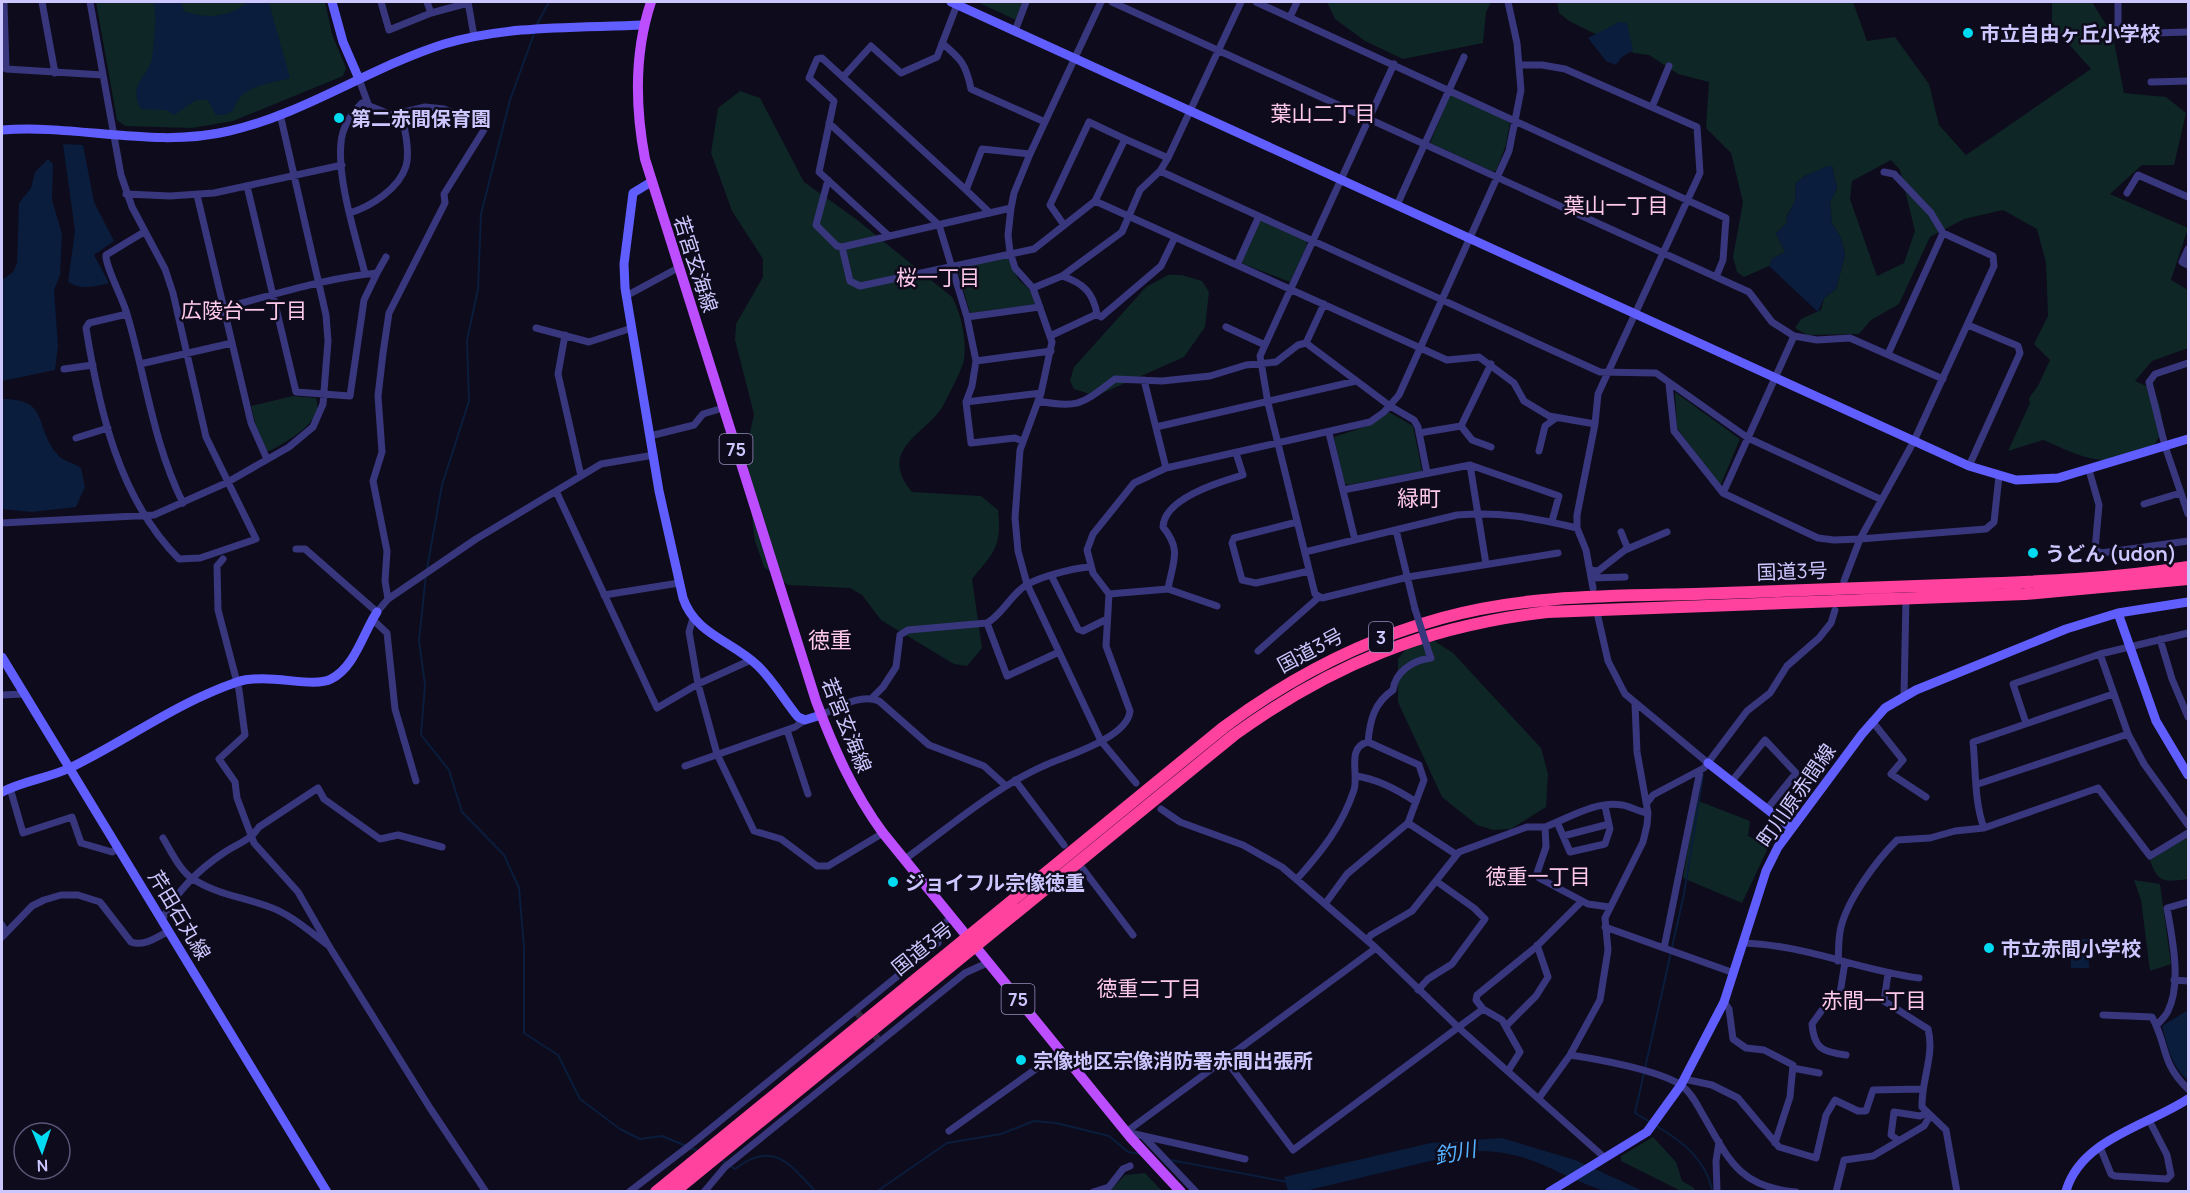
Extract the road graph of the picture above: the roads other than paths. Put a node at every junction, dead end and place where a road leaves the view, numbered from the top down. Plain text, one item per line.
1 (4, 2) edge
2 (42, 2) edge
3 (90, 2) edge
4 (332, 2) edge
5 (381, 2) edge
6 (427, 2) edge
7 (468, 2) edge
8 (651, 2) edge
9 (955, 2) edge
10 (1026, 2) edge
11 (1101, 2) edge
12 (1112, 2) edge
13 (1241, 2) edge
14 (1256, 2) edge
15 (1297, 2) edge
16 (1508, 2) edge
17 (2118, 2) edge
18 (431, 13) junction
19 (1290, 17) junction
20 (643, 25) junction
21 (1015, 31) junction
22 (2188, 32) edge
23 (474, 36) junction
24 (942, 43) junction
25 (1218, 50) junction
26 (1464, 57) dead end
27 (1075, 58) junction
28 (1394, 64) junction
29 (1520, 65) junction
30 (1670, 66) dead end
31 (55, 73) junction
32 (104, 75) junction
33 (843, 76) junction
34 (359, 79) junction
35 (2188, 81) edge
36 (2151, 82) dead end
37 (1449, 90) junction
38 (368, 104) junction
39 (1652, 107) junction
40 (1190, 111) junction
41 (280, 114) junction
42 (401, 114) junction
43 (1369, 119) junction
44 (1517, 121) junction
45 (1046, 122) junction
46 (829, 123) junction
47 (2, 130) edge
48 (114, 134) junction
49 (1125, 139) junction
50 (1424, 144) junction
51 (1030, 154) junction
52 (1168, 158) junction
53 (342, 165) junction
54 (1160, 171) junction
55 (1884, 172) dead end
56 (294, 176) junction
57 (1498, 178) junction
58 (828, 180) junction
59 (1341, 180) junction
60 (651, 183) junction
61 (247, 186) junction
62 (966, 190) junction
63 (2127, 193) dead end
64 (126, 194) junction
65 (197, 195) junction
66 (2188, 197) edge
67 (1688, 199) junction
68 (1095, 201) junction
69 (1397, 205) junction
70 (1011, 208) junction
71 (350, 213) junction
72 (990, 213) junction
73 (1130, 216) junction
74 (1259, 216) junction
75 (939, 225) junction
76 (1064, 225) junction
77 (144, 232) junction
78 (1943, 233) junction
79 (889, 236) junction
80 (1175, 237) junction
81 (1469, 238) junction
82 (1312, 240) junction
83 (842, 247) junction
84 (2188, 249) edge
85 (1010, 252) junction
86 (1663, 254) junction
87 (386, 257) dead end
88 (1237, 265) junction
89 (2188, 265) edge
90 (952, 266) junction
91 (678, 268) junction
92 (377, 273) junction
93 (365, 274) junction
94 (1062, 276) junction
95 (1716, 277) junction
96 (320, 284) junction
97 (1034, 288) junction
98 (1291, 289) junction
99 (273, 296) junction
100 (626, 296) junction
101 (1442, 299) junction
102 (1324, 304) junction
103 (1040, 307) junction
104 (223, 308) junction
105 (127, 314) junction
106 (1097, 314) junction
107 (1635, 314) junction
108 (967, 317) junction
109 (1968, 325) junction
110 (1226, 327) dead end
111 (536, 328) dead end
112 (632, 328) junction
113 (565, 335) junction
114 (1050, 336) junction
115 (1794, 336) junction
116 (232, 343) junction
117 (1306, 343) junction
118 (1265, 345) junction
119 (1420, 348) junction
120 (1051, 351) junction
121 (187, 354) junction
122 (1888, 354) junction
123 (976, 361) junction
124 (2188, 363) edge
125 (140, 364) junction
126 (1259, 364) junction
127 (1491, 364) junction
128 (93, 365) junction
129 (64, 369) dead end
130 (1608, 373) junction
131 (1776, 378) junction
132 (1944, 379) junction
133 (1144, 380) junction
134 (1356, 381) junction
135 (1669, 384) junction
136 (1041, 393) junction
137 (324, 394) junction
138 (1038, 401) junction
139 (966, 402) junction
140 (1268, 403) junction
141 (1390, 406) junction
142 (723, 408) junction
143 (1556, 418) junction
144 (1595, 424) junction
145 (1461, 426) junction
146 (108, 428) junction
147 (1156, 428) junction
148 (1329, 433) junction
149 (1419, 433) junction
150 (650, 436) junction
151 (76, 438) dead end
152 (1748, 438) junction
153 (2188, 439) edge
154 (1022, 441) junction
155 (1914, 441) junction
156 (1279, 444) junction
157 (2165, 446) junction
158 (1491, 447) dead end
159 (1539, 451) dead end
160 (1236, 453) junction
161 (654, 455) junction
162 (267, 459) junction
163 (1470, 465) junction
164 (1969, 466) junction
165 (1166, 468) junction
166 (2089, 470) junction
167 (1427, 473) junction
168 (581, 476) junction
169 (1999, 476) junction
170 (226, 483) junction
171 (1343, 490) junction
172 (556, 491) junction
173 (1723, 493) junction
174 (2180, 493) junction
175 (1880, 499) junction
176 (2186, 500) edge
177 (183, 503) junction
178 (2144, 504) dead end
179 (1478, 513) junction
180 (2188, 514) edge
181 (144, 516) junction
182 (1552, 521) junction
183 (1297, 522) junction
184 (2, 523) edge
185 (1577, 528) junction
186 (1396, 530) junction
187 (1621, 532) dead end
188 (1667, 532) dead end
189 (1860, 539) junction
190 (1355, 540) junction
191 (2188, 542) edge
192 (296, 549) dead end
193 (1628, 549) junction
194 (1305, 552) junction
195 (1558, 553) dead end
196 (223, 559) dead end
197 (1486, 564) junction
198 (1090, 567) junction
199 (2188, 567) edge
200 (1309, 571) junction
201 (1590, 574) junction
202 (1052, 577) junction
203 (1408, 577) junction
204 (1625, 577) dead end
205 (2188, 579) edge
206 (1844, 581) dead end
207 (679, 583) junction
208 (1027, 584) junction
209 (1593, 588) dead end
210 (1168, 589) junction
211 (1109, 594) junction
212 (604, 595) junction
213 (1318, 598) junction
214 (1906, 598) junction
215 (388, 599) junction
216 (2188, 602) edge
217 (1217, 606) dead end
218 (1835, 610) dead end
219 (2118, 614) junction
220 (374, 615) junction
221 (1598, 616) dead end
222 (693, 618) junction
223 (1107, 619) junction
224 (987, 622) junction
225 (2188, 633) edge
226 (2160, 639) junction
227 (2129, 646) junction
228 (1258, 651) dead end
229 (1059, 652) junction
230 (2100, 654) junction
231 (2, 657) edge
232 (751, 660) junction
233 (236, 682) junction
234 (698, 684) junction
235 (24, 694) junction
236 (2113, 694) junction
237 (2, 695) edge
238 (1904, 696) junction
239 (872, 698) junction
240 (1635, 704) junction
241 (821, 715) junction
242 (2188, 717) edge
243 (805, 720) junction
244 (1872, 721) junction
245 (2026, 723) junction
246 (787, 730) junction
247 (2128, 734) junction
248 (1101, 741) junction
249 (1368, 742) junction
250 (717, 754) junction
251 (1708, 763) junction
252 (686, 766) dead end
253 (69, 768) junction
254 (1700, 771) junction
255 (2188, 775) edge
256 (1356, 776) junction
257 (1015, 780) junction
258 (416, 781) dead end
259 (1732, 781) junction
260 (1136, 783) dead end
261 (1978, 784) junction
262 (1006, 786) junction
263 (6, 790) edge
264 (808, 794) dead end
265 (1926, 797) dead end
266 (1416, 802) junction
267 (1647, 804) junction
268 (1605, 807) junction
269 (1161, 809) dead end
270 (1767, 809) junction
271 (1648, 813) junction
272 (1557, 822) junction
273 (1408, 823) junction
274 (1608, 824) junction
275 (2188, 825) edge
276 (1545, 827) junction
277 (1791, 828) junction
278 (1984, 828) junction
279 (883, 833) junction
280 (2188, 833) edge
281 (253, 836) junction
282 (1563, 836) junction
283 (163, 838) dead end
284 (1064, 845) dead end
285 (442, 847) dead end
286 (118, 848) junction
287 (1454, 853) dead end
288 (905, 859) junction
289 (1083, 869) dead end
290 (192, 879) junction
291 (1297, 879) junction
292 (1436, 881) junction
293 (1582, 901) junction
294 (2188, 902) edge
295 (1325, 904) junction
296 (1609, 907) junction
297 (951, 918) junction
298 (162, 920) junction
299 (2, 925) edge
300 (1605, 927) junction
301 (169, 931) junction
302 (4, 935) edge
303 (1133, 935) dead end
304 (966, 937) junction
305 (1367, 940) junction
306 (1744, 943) junction
307 (1538, 945) junction
308 (329, 946) junction
309 (975, 948) junction
310 (1376, 948) junction
311 (1664, 948) junction
312 (1841, 962) junction
313 (987, 963) junction
314 (1734, 973) junction
315 (1888, 974) junction
316 (1919, 978) dead end
317 (2174, 980) junction
318 (2188, 981) edge
319 (1418, 990) junction
320 (1724, 1002) junction
321 (1483, 1009) junction
322 (2103, 1016) dead end
323 (2157, 1025) junction
324 (1506, 1026) junction
325 (1459, 1028) junction
326 (1061, 1051) junction
327 (1570, 1054) junction
328 (1846, 1055) dead end
329 (1225, 1059) junction
330 (1793, 1068) junction
331 (1508, 1071) junction
332 (1819, 1073) dead end
333 (1682, 1082) junction
334 (1922, 1089) junction
335 (2188, 1089) edge
336 (1539, 1098) junction
337 (2188, 1099) edge
338 (1929, 1114) junction
339 (2149, 1120) junction
340 (739, 1131) junction
341 (949, 1131) dead end
342 (1129, 1135) junction
343 (1144, 1136) junction
344 (1898, 1140) junction
345 (1719, 1142) junction
346 (1775, 1143) junction
347 (2100, 1147) junction
348 (1605, 1158) junction
349 (1245, 1159) dead end
350 (698, 1164) junction
351 (1130, 1166) dead end
352 (1717, 1190) edge
353 (327, 1191) edge
354 (486, 1191) edge
355 (629, 1191) edge
356 (656, 1191) edge
357 (674, 1191) edge
358 (704, 1191) edge
359 (1093, 1191) edge
360 (1181, 1191) edge
361 (1196, 1191) edge
362 (1554, 1191) edge
363 (1773, 1191) edge
364 (1796, 1191) edge
365 (1836, 1191) edge
366 (1957, 1191) edge
367 (2066, 1191) edge

1 - 31 street
2 - 31 street
3 - 32 street
4 - 34 street
5 - 18 street
6 - 18 street
7 - 18 street
7 - 23 street
8 - 20 main road, 若宮玄海線 / 75
9 - 21 street
9 - 24 street
10 - 21 street
11 - 27 street
12 - 25 street
13 - 25 street
14 - 19 street
15 - 19 street
16 - 29 street
17 - 22 street
19 - 28 street
20 - 23 street
20 - 60 main road, 若宮玄海線 / 75
21 - 27 street
23 - 34 street
24 - 33 street
24 - 45 street
25 - 40 street
25 - 43 street
26 - 37 street
27 - 40 street
27 - 45 street
28 - 37 street
28 - 43 street
29 - 39 street
29 - 44 street
30 - 39 street
31 - 32 street
32 - 48 street
33 - 46 street
33 - 62 street
34 - 38 street
34 - 41 street
35 - 36 street
37 - 44 street
37 - 50 street
38 - 42 street
38 - 53 street
39 - 67 street
40 - 52 street
40 - 59 street
41 - 48 street
41 - 56 street
42 - 71 street
42 - 215 street
43 - 50 street
43 - 59 street
44 - 57 street
44 - 67 street
45 - 51 street
46 - 58 street
46 - 75 street
47 - 48 street
48 - 64 street
49 - 52 street
49 - 68 street
49 - 76 street
50 - 57 street
50 - 69 street
51 - 62 street
51 - 70 street
52 - 54 street
53 - 56 street
53 - 71 street
54 - 73 street
54 - 74 street
55 - 78 street
56 - 61 street
56 - 96 street
57 - 81 street
57 - 86 street
58 - 79 street
58 - 83 street
59 - 69 street
59 - 82 street
60 - 91 main road, 若宮玄海線 / 75
60 - 100 street
61 - 65 street
61 - 99 street
62 - 72 street
63 - 66 street
64 - 65 street
64 - 77 street
65 - 104 street
67 - 86 street
67 - 95 street
68 - 73 street
68 - 76 street
69 - 81 street
70 - 72 street
70 - 85 street
71 - 93 street
72 - 75 street
73 - 80 street
73 - 94 street
74 - 82 street
74 - 88 street
75 - 79 street
75 - 90 street
76 - 85 street
77 - 105 street
77 - 121 street
78 - 109 street
78 - 122 street
79 - 83 street
80 - 88 street
80 - 106 street
81 - 101 street
81 - 107 street
82 - 98 street
82 - 101 street
83 - 90 street
84 - 89 street
85 - 90 street
85 - 97 street
86 - 95 street
86 - 107 street
87 - 92 street
88 - 98 street
90 - 108 street
91 - 100 street
91 - 142 main road, 若宮玄海線 / 75
92 - 93 street
92 - 137 street
93 - 96 street
94 - 97 street
94 - 106 street
95 - 115 street
96 - 99 street
96 - 137 street
97 - 103 street
98 - 102 street
98 - 118 street
99 - 104 street
99 - 137 street
100 - 112 street
101 - 119 street
101 - 130 street
102 - 117 street
102 - 119 street
103 - 108 street
103 - 114 street
104 - 116 street
105 - 125 street
105 - 128 street
106 - 114 street
107 - 130 street
107 - 131 street
108 - 123 street
109 - 132 street
109 - 164 street
110 - 118 street
111 - 113 street
112 - 113 street
112 - 150 street
113 - 168 street
114 - 120 street
115 - 122 street
115 - 131 street
116 - 121 street
116 - 162 street
117 - 126 street
117 - 134 street
118 - 126 street
119 - 127 street
119 - 141 street
120 - 123 street
120 - 136 street
121 - 125 street
121 - 170 street
122 - 132 street
123 - 139 street
124 - 157 street
125 - 177 street
126 - 133 street
126 - 140 street
127 - 143 street
127 - 145 street
128 - 129 street
128 - 146 street
130 - 135 street
130 - 144 street
131 - 152 street
131 - 155 street
132 - 155 street
133 - 138 street
133 - 147 street
134 - 140 street
134 - 141 street
135 - 152 street
135 - 173 street
136 - 138 street
136 - 139 street
137 - 162 street
138 - 154 street
139 - 154 street
140 - 147 street
140 - 156 street
141 - 148 street
141 - 149 street
142 - 150 street
142 - 241 main road, 若宮玄海線 / 75
143 - 144 street
143 - 159 street
144 - 185 street
145 - 149 street
145 - 158 street
146 - 151 street
146 - 181 street
147 - 165 street
148 - 156 street
148 - 171 street
149 - 167 street
150 - 161 street
152 - 173 street
152 - 175 street
153 - 157 street
154 - 208 street
155 - 164 street
155 - 175 street
156 - 160 street
156 - 183 street
157 - 166 street
157 - 174 street
160 - 165 street
160 - 210 street
161 - 168 street
161 - 207 street
162 - 170 street
163 - 167 street
163 - 179 street
163 - 182 street
164 - 169 street
165 - 198 street
166 - 169 street
166 - 191 street
167 - 171 street
168 - 172 street
169 - 189 street
170 - 177 street
170 - 181 street
171 - 190 street
172 - 212 street
172 - 215 street
173 - 189 street
174 - 176 street
174 - 178 street
175 - 189 street
176 - 180 street
177 - 181 street
179 - 182 street
179 - 186 street
179 - 197 street
181 - 184 street
182 - 185 street
183 - 194 street
183 - 200 street
185 - 201 street
186 - 190 street
186 - 203 street
187 - 193 street
188 - 193 street
189 - 206 street
190 - 194 street
192 - 220 street
193 - 201 street
194 - 200 street
195 - 197 street
196 - 233 street
197 - 203 street
198 - 202 street
198 - 211 street
199 - 304 highway, 国道3号 / 3
200 - 213 street
201 - 204 street
201 - 209 street
202 - 208 street
202 - 223 street
203 - 213 street
203 - 249 street, bridge
205 - 214 highway, 国道3号 / 3
207 - 212 street
207 - 222 street
208 - 224 street
208 - 229 street
210 - 211 street
210 - 217 street
211 - 223 street
212 - 234 street
213 - 228 street
214 - 238 street
214 - 309 highway, 国道3号 / 3
215 - 220 street
216 - 219 street, 町川原赤間線
218 - 251 street
219 - 227 street
219 - 238 street, 町川原赤間線
220 - 233 street
220 - 258 street
221 - 240 street
222 - 232 street
222 - 234 street
223 - 248 street
224 - 229 street
224 - 239 street
225 - 226 street
226 - 227 street
226 - 242 street
227 - 230 street
227 - 255 street
229 - 248 street
230 - 236 street
230 - 245 street
231 - 235 street, 芹田石丸線
232 - 234 street
232 - 243 street
233 - 253 street
233 - 281 street
234 - 250 street
235 - 237 street
235 - 253 street, 芹田石丸線
236 - 245 street
236 - 247 street
238 - 244 street, 町川原赤間線
239 - 241 street
239 - 262 street
240 - 251 street
240 - 267 street
241 - 243 street
241 - 279 main road, 若宮玄海線 / 75
243 - 246 street
244 - 265 street
244 - 277 street, 町川原赤間線
245 - 261 street
246 - 250 street
246 - 264 street
247 - 261 street
247 - 275 street
248 - 257 street
248 - 260 street
249 - 256 street
249 - 266 street
250 - 252 street
250 - 279 street
251 - 254 street
251 - 259 street
253 - 263 street
253 - 286 street, 芹田石丸線
254 - 267 street
254 - 311 street
256 - 266 street
256 - 291 street
257 - 262 street
257 - 284 street
259 - 270 street
259 - 270 street
261 - 278 street
262 - 288 street
263 - 286 street
266 - 273 street
267 - 271 street
268 - 271 street
268 - 272 street
268 - 274 street
269 - 291 street
270 - 277 street
271 - 296 street
272 - 276 street
272 - 282 street
273 - 287 street
273 - 295 street
274 - 282 street
274 - 282 street
276 - 292 street
276 - 293 street
277 - 306 street, 町川原赤間線
278 - 280 street
278 - 312 street
279 - 288 main road, 若宮玄海線 / 75
281 - 285 street
281 - 290 street
281 - 308 street
283 - 290 street
286 - 298 street, 芹田石丸線
288 - 297 main road, 若宮玄海線 / 75
289 - 303 street
290 - 298 street
290 - 308 street
291 - 295 street
292 - 305 street
292 - 319 street
293 - 296 street
293 - 307 street
294 - 317 street
295 - 305 street
296 - 300 street
297 - 304 main road, 若宮玄海線 / 75
297 - 355 street
298 - 301 street, 芹田石丸線
299 - 302 street
300 - 311 street
300 - 327 street
301 - 302 street
301 - 353 street, 芹田石丸線
304 - 309 main road, 若宮玄海線 / 75
304 - 340 highway, 国道3号 / 3
305 - 310 street
306 - 312 street
306 - 314 street, 町川原赤間線
307 - 321 street
307 - 324 street
308 - 354 street
309 - 313 main road, 若宮玄海線 / 75
309 - 340 highway, 国道3号 / 3
310 - 319 street
310 - 329 street
311 - 314 street
312 - 315 street
312 - 328 street
313 - 326 main road, 若宮玄海線 / 75
313 - 358 street
314 - 320 street, 町川原赤間線
315 - 316 street
315 - 334 street
317 - 318 street
317 - 323 street
319 - 325 street
320 - 330 street
320 - 333 street, 町川原赤間線
321 - 324 street
321 - 325 street
322 - 323 street
323 - 335 street
324 - 331 street
325 - 329 street
325 - 331 street
326 - 341 street
326 - 342 main road, 若宮玄海線 / 75
327 - 333 street
327 - 336 street
329 - 342 street
330 - 332 street
330 - 346 street
331 - 336 street
333 - 345 street
333 - 346 street
333 - 348 street, 町川原赤間線
334 - 338 street
334 - 346 street
336 - 348 street
337 - 339 street
338 - 344 street
338 - 344 street
338 - 366 street
339 - 347 street
339 - 347 street
340 - 350 highway, 国道3号 / 3
342 - 343 street
342 - 360 main road, 若宮玄海線 / 75
343 - 349 street
343 - 361 street
344 - 365 street
345 - 352 street
345 - 363 street
347 - 367 street
348 - 362 street, 町川原赤間線
350 - 356 highway, 国道3号 / 3
350 - 357 highway, 国道3号 / 3
351 - 359 street
363 - 364 street

